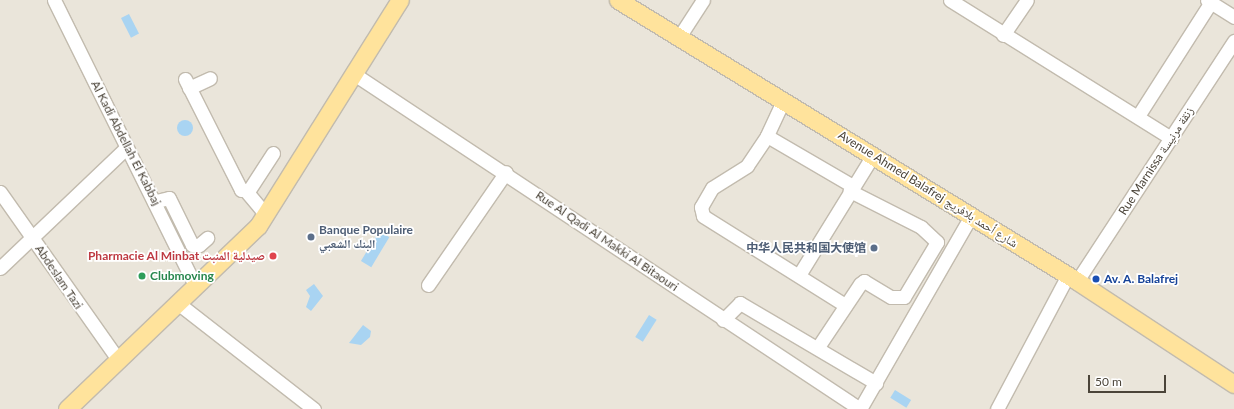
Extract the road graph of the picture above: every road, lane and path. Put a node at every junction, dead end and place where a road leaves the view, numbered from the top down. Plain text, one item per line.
1 (54, 0) edge
2 (400, 0) edge
3 (618, 0) edge
4 (703, 0) edge
5 (950, 0) edge
6 (1027, 0) edge
7 (1209, 1) edge
8 (1234, 17) edge
9 (1004, 35) junction
10 (679, 37) junction
11 (1234, 41) edge
12 (354, 74) junction
13 (210, 78) dead end
14 (783, 101) junction
15 (1138, 116) junction
16 (767, 136) junction
17 (1171, 138) junction
18 (127, 146) junction
19 (273, 153) dead end
20 (873, 155) junction
21 (506, 172) junction
22 (852, 188) junction
23 (246, 191) junction
24 (0, 192) edge
25 (156, 202) junction
26 (266, 215) junction
27 (971, 216) junction
28 (32, 237) junction
29 (207, 238) dead end
30 (0, 268) edge
31 (799, 275) junction
32 (1072, 278) junction
33 (428, 285) dead end
34 (196, 287) junction
35 (179, 304) junction
36 (846, 305) junction
37 (723, 320) junction
38 (818, 347) junction
39 (118, 361) junction
40 (876, 383) junction
41 (1234, 384) edge
42 (71, 408) edge
43 (314, 409) edge
44 (860, 409) edge
45 (997, 409) edge

1 - 18 street, Al Kadi Abdellah El Kabbaj
2 - 12 main road
3 - 10 main road, Avenue Ahmed Balafrej شارع أحمد بلافريج
4 - 10 street
5 - 9 street
6 - 9 street
7 - 8 street
7 - 15 street
9 - 15 street
10 - 14 main road, Avenue Ahmed Balafrej شارع أحمد بلافريج
11 - 17 street, Rue Marnissa زنقة مرنيسة
12 - 21 street, Rue Al Qadi Al Makki Al Bitaouri
12 - 26 main road
13 - 23 street
14 - 16 street
14 - 20 main road, Avenue Ahmed Balafrej شارع أحمد بلافريج
15 - 17 street
16 - 22 street
16 - 31 street
17 - 32 street, Rue Marnissa زنقة مرنيسة
18 - 25 street, Al Kadi Abdellah El Kabbaj
18 - 28 street
19 - 23 street
20 - 22 street
20 - 27 main road, Avenue Ahmed Balafrej شارع أحمد بلافريج
21 - 33 street
21 - 37 street, Rue Al Qadi Al Makki Al Bitaouri
22 - 31 street
22 - 36 street
23 - 26 street
24 - 28 street, Abdeslam Tazi
25 - 29 street
25 - 34 street, Al Kadi Abdellah El Kabbaj
26 - 34 main road
27 - 32 main road, Avenue Ahmed Balafrej شارع أحمد بلافريج
27 - 40 street
28 - 30 street
28 - 39 street, Abdeslam Tazi
31 - 36 street
32 - 41 main road, Avenue Ahmed Balafrej شارع أحمد بلافريج
32 - 45 street, Rue Marnissa زنقة مرنيسة
34 - 35 main road
35 - 39 main road
35 - 43 street
36 - 38 street
37 - 38 street
37 - 44 street, Rue Al Qadi Al Makki Al Bitaouri
38 - 40 street
39 - 42 main road
40 - 44 street

